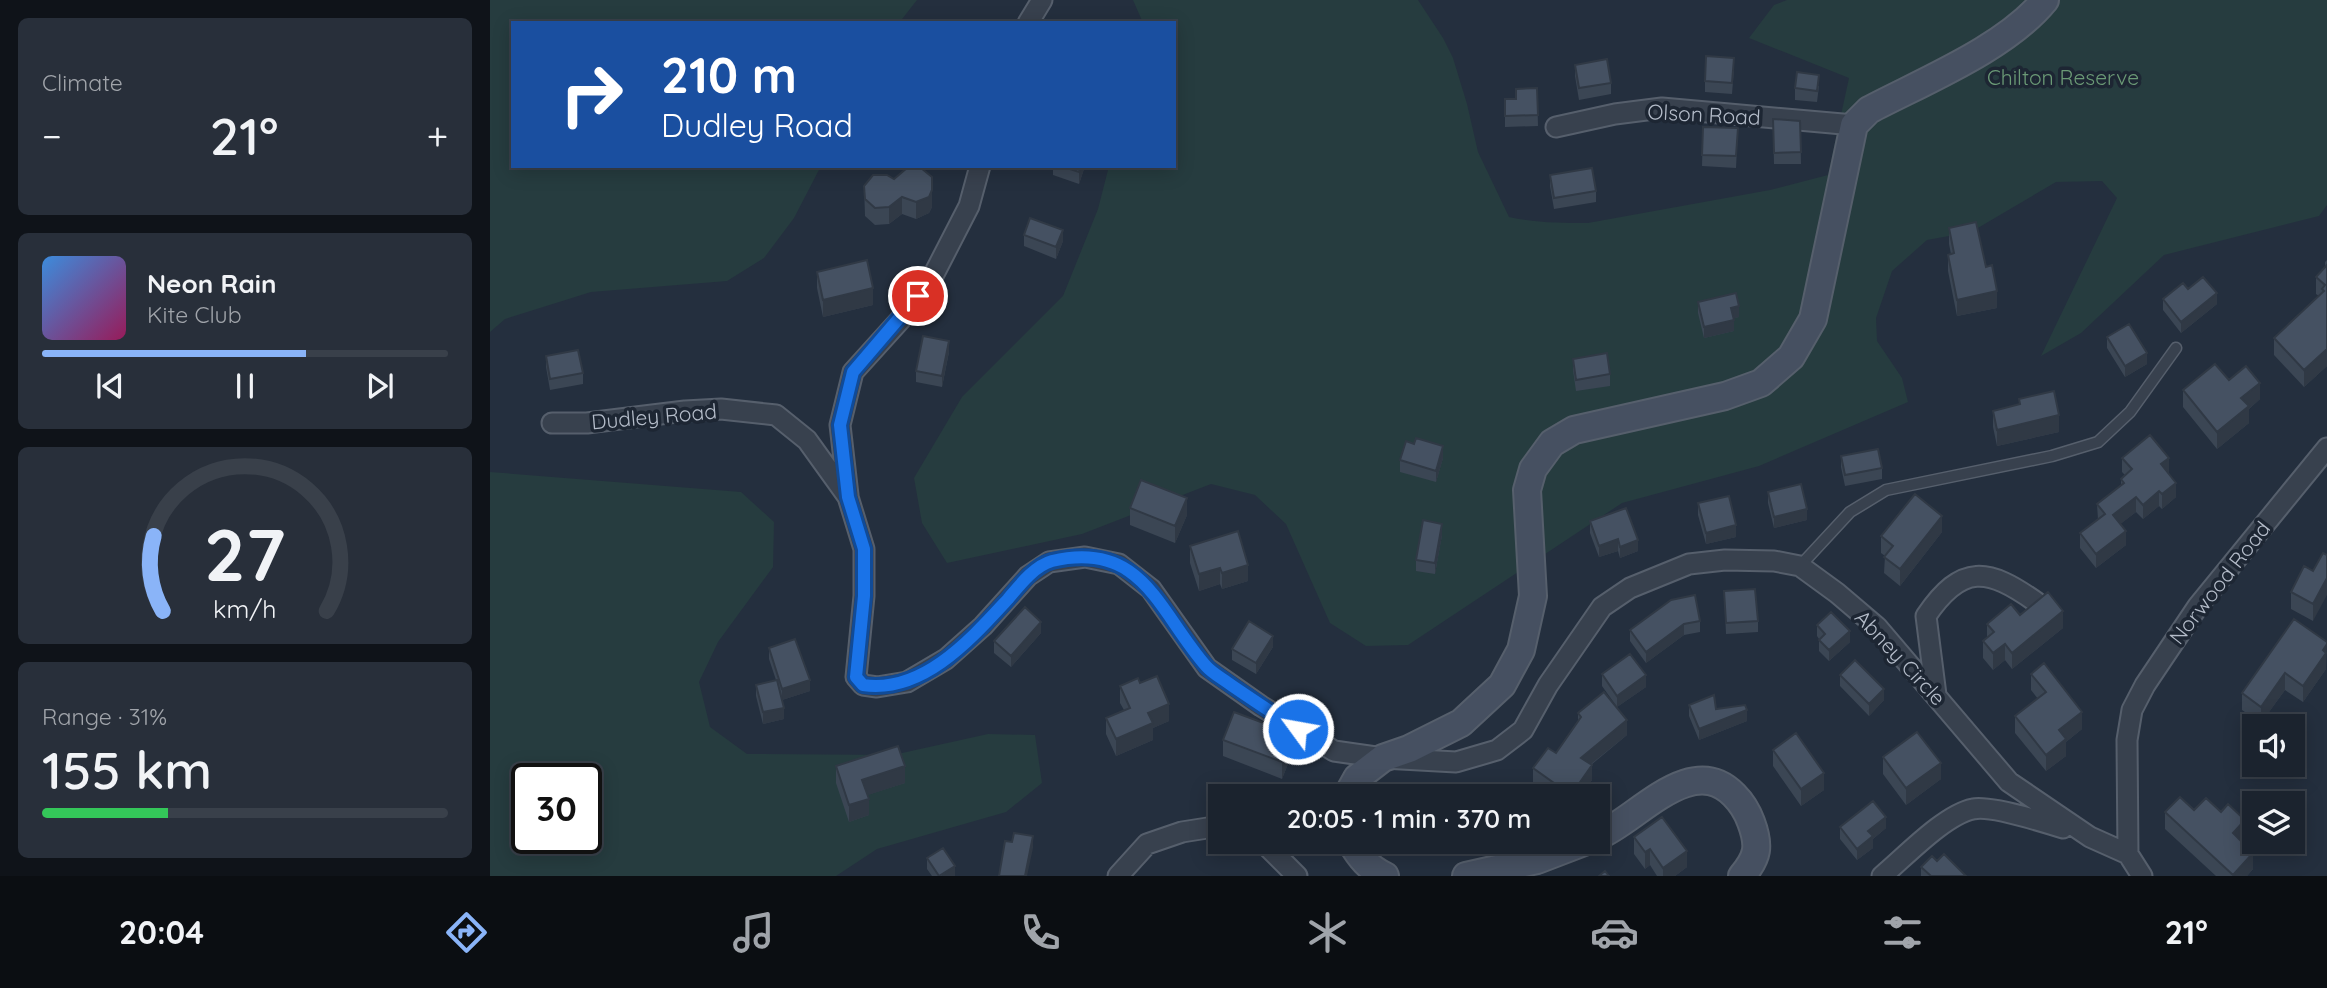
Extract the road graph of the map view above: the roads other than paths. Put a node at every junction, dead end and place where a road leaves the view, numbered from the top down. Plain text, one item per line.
1 (1042, 0) edge
2 (2045, 0) edge
3 (1029, 21) edge
4 (1854, 125) junction
5 (1556, 127) dead end
6 (980, 168) edge
7 (2176, 348) dead end
8 (552, 424) dead end
9 (2327, 447) edge
10 (848, 497) junction
11 (1800, 566) junction
12 (2036, 602) edge
13 (1936, 695) junction
14 (1383, 758) junction
15 (1354, 784) edge
16 (1208, 828) edge
17 (1610, 828) edge
18 (2090, 837) junction
19 (1275, 854) edge
20 (1358, 854) edge
21 (1553, 854) edge
22 (2128, 854) junction
23 (1118, 876) edge
24 (1297, 876) edge
25 (1385, 876) edge
26 (1466, 876) edge
27 (1742, 876) edge
28 (1882, 876) edge
29 (2142, 876) edge

1 - 3 street
2 - 4 street
4 - 5 street, Olson Road
4 - 14 street
6 - 10 street
7 - 11 lane
8 - 10 street, Dudley Road
9 - 22 street, Norwood Road
10 - 14 street, Dudley Road
11 - 13 street, Abney Circle
11 - 14 street, Abney Circle
12 - 13 street
13 - 18 street, Abney Circle
14 - 15 street
16 - 23 street
17 - 27 street
18 - 22 street, Abney Circle
18 - 28 street, Abney Circle
19 - 24 street
20 - 25 street
21 - 26 street
22 - 29 street

